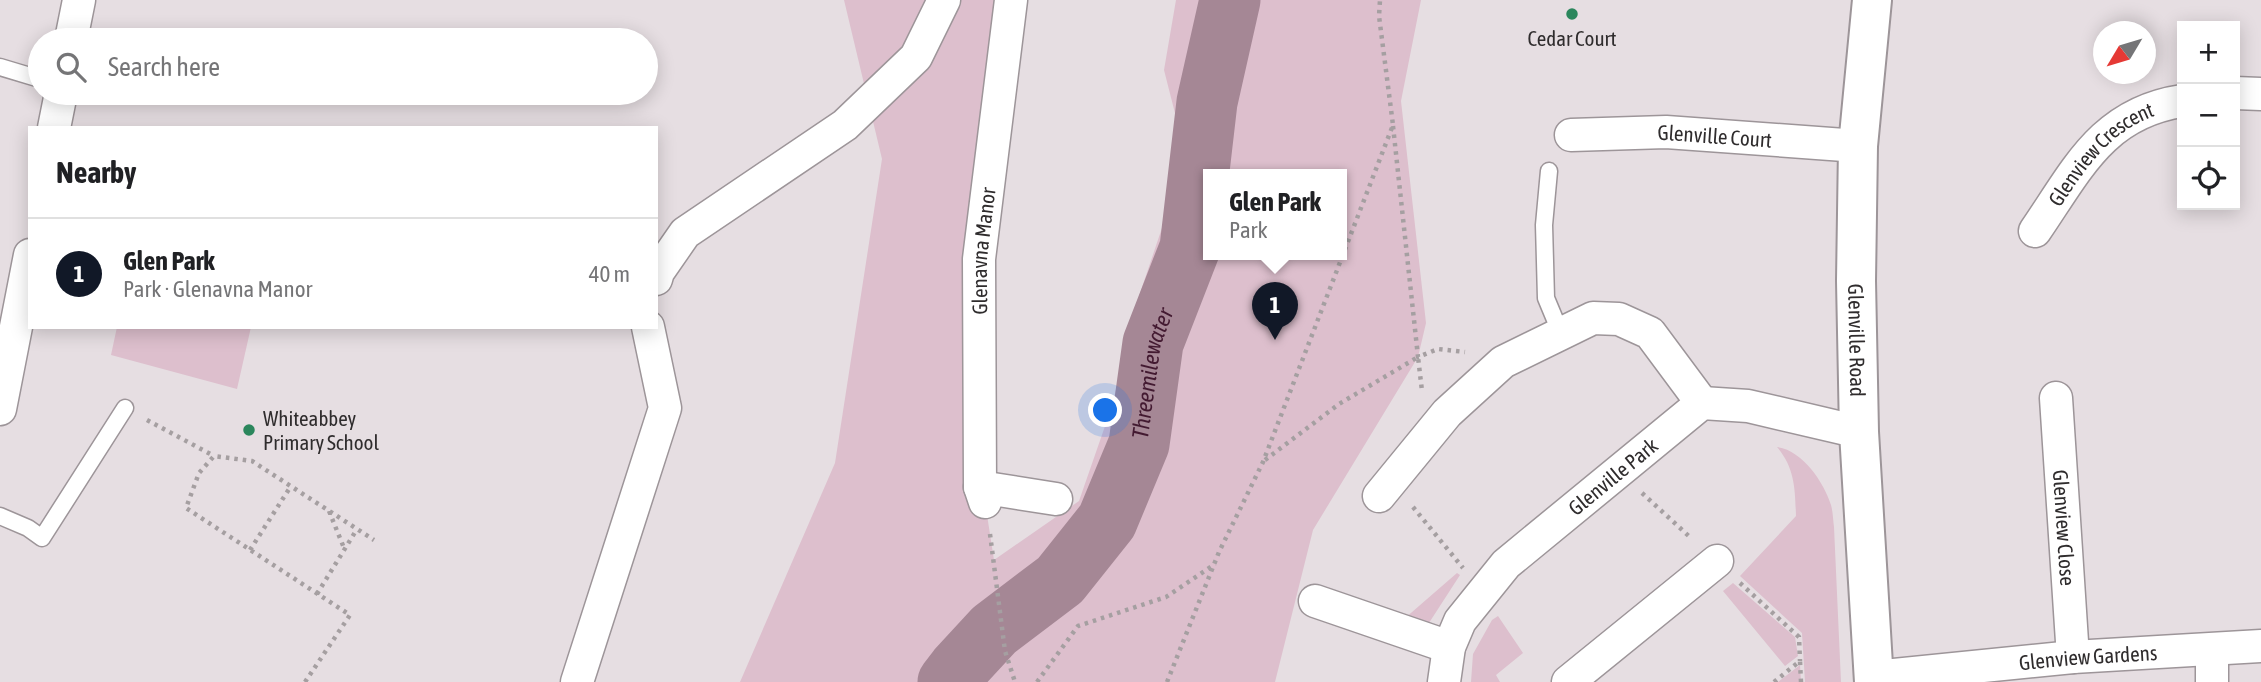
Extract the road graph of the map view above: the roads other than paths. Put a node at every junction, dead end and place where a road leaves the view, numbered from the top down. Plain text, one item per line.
1 (79, 0) edge
2 (944, 0) edge
3 (1012, 0) edge
4 (1872, 0) edge
5 (73, 28) edge
6 (0, 67) edge
7 (28, 75) edge
8 (2240, 93) edge
9 (2261, 94) edge
10 (2177, 102) edge
11 (59, 105) edge
12 (54, 126) edge
13 (1571, 135) dead end
14 (1858, 146) junction
15 (1549, 171) dead end
16 (2035, 231) dead end
17 (28, 265) edge
18 (658, 272) edge
19 (648, 329) edge
20 (1561, 334) junction
21 (2056, 398) dead end
22 (1702, 403) junction
23 (125, 408) road end
24 (0, 409) edge
25 (1859, 432) junction
26 (1386, 489) road end
27 (1056, 499) dead end
28 (0, 516) edge
29 (1717, 561) dead end
30 (1315, 601) dead end
31 (2261, 646) edge
32 (1449, 647) junction
33 (2212, 650) junction
34 (2073, 657) junction
35 (1874, 680) edge
36 (577, 682) edge
37 (1444, 682) edge
38 (1568, 682) edge
39 (2212, 682) edge

1 - 5 street
2 - 18 street
3 - 27 street, Glenavna Manor
4 - 14 street, Glenville Road
6 - 7 lane
8 - 9 street
10 - 16 street, Glenview Crescent
11 - 12 street
13 - 14 street, Glenville Court
14 - 25 street, Glenville Road
15 - 20 lane
17 - 24 street
19 - 36 street
20 - 22 street
20 - 26 street
21 - 34 street, Glenview Close
22 - 25 street
22 - 32 street, Glenville Park
23 - 28 lane
25 - 35 street, Glenville Road
29 - 38 street
30 - 32 street
31 - 33 street, Glenview Gardens
32 - 37 street, Glenville Park
33 - 34 street, Glenview Gardens
33 - 39 street
34 - 35 street, Glenview Gardens

